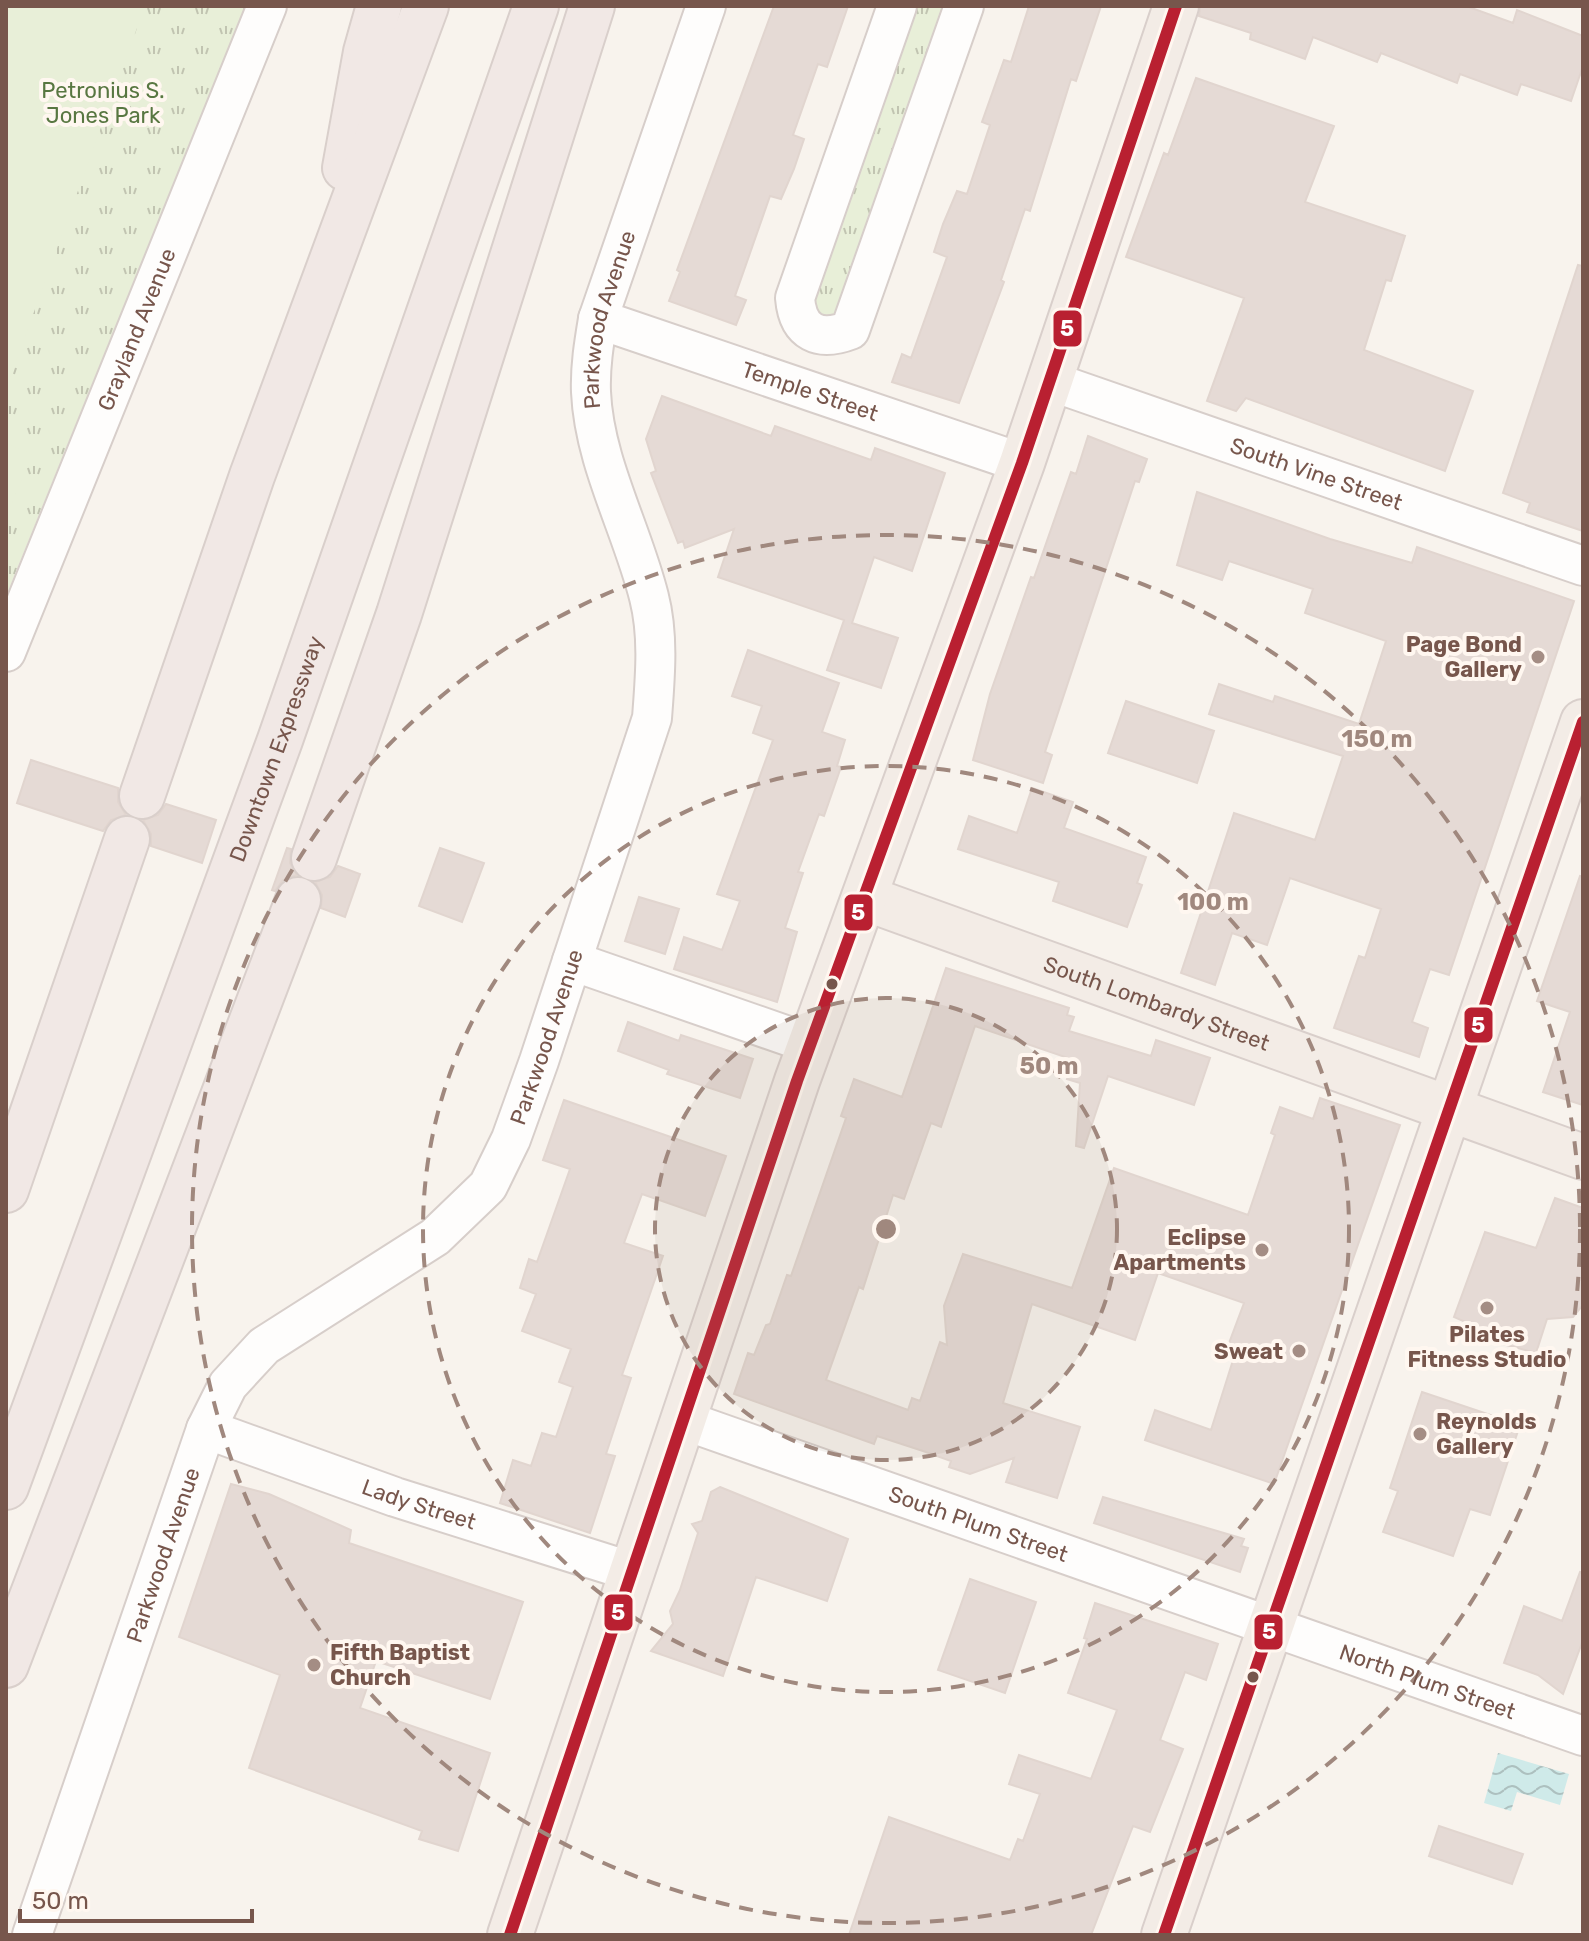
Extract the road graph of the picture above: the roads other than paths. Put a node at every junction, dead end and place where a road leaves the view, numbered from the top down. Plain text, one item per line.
1 (267, 6) edge
2 (379, 6) edge
3 (426, 6) edge
4 (536, 6) edge
5 (592, 6) edge
6 (601, 6) edge
7 (706, 6) edge
8 (897, 6) edge
9 (964, 6) edge
10 (1176, 6) edge
11 (559, 112) junction
12 (324, 283) junction
13 (598, 319) junction
14 (816, 334) junction
15 (1050, 381) junction
16 (798, 389) junction
17 (1022, 463) junction
18 (1583, 566) edge
19 (6, 652) edge
20 (1583, 722) edge
21 (142, 796) dead end
22 (127, 839) dead end
23 (314, 858) dead end
24 (865, 898) junction
25 (298, 900) dead end
26 (572, 961) junction
27 (811, 1044) junction
28 (1450, 1107) junction
29 (1583, 1157) edge
30 (6, 1190) edge
31 (686, 1421) junction
32 (206, 1429) junction
33 (6, 1487) edge
34 (633, 1572) junction
35 (1270, 1629) junction
36 (6, 1665) edge
37 (1583, 1736) edge
38 (32, 1935) edge
39 (510, 1935) edge
40 (1164, 1935) edge

1 - 19 street, Grayland Avenue
2 - 12 highway
3 - 12 highway
4 - 33 highway, Downtown Expressway
5 - 11 highway
6 - 11 highway
7 - 13 street, Parkwood Avenue
8 - 14 street
9 - 14 street
10 - 15 main road
11 - 23 highway
12 - 21 highway
13 - 16 street, Temple Street
13 - 26 street, Parkwood Avenue
14 - 16 street
15 - 17 main road
15 - 18 street, South Vine Street
16 - 17 street, Temple Street
17 - 24 main road
20 - 28 main road
22 - 30 highway
24 - 27 main road
24 - 28 main road, South Lombardy Street
25 - 36 highway
26 - 27 street
26 - 32 street, Parkwood Avenue
27 - 31 main road
28 - 29 main road, South Lombardy Street
28 - 35 main road
31 - 34 main road
31 - 35 street, South Plum Street
32 - 34 street, Lady Street
32 - 38 street, Parkwood Avenue
34 - 39 main road
35 - 37 street, North Plum Street
35 - 40 main road

